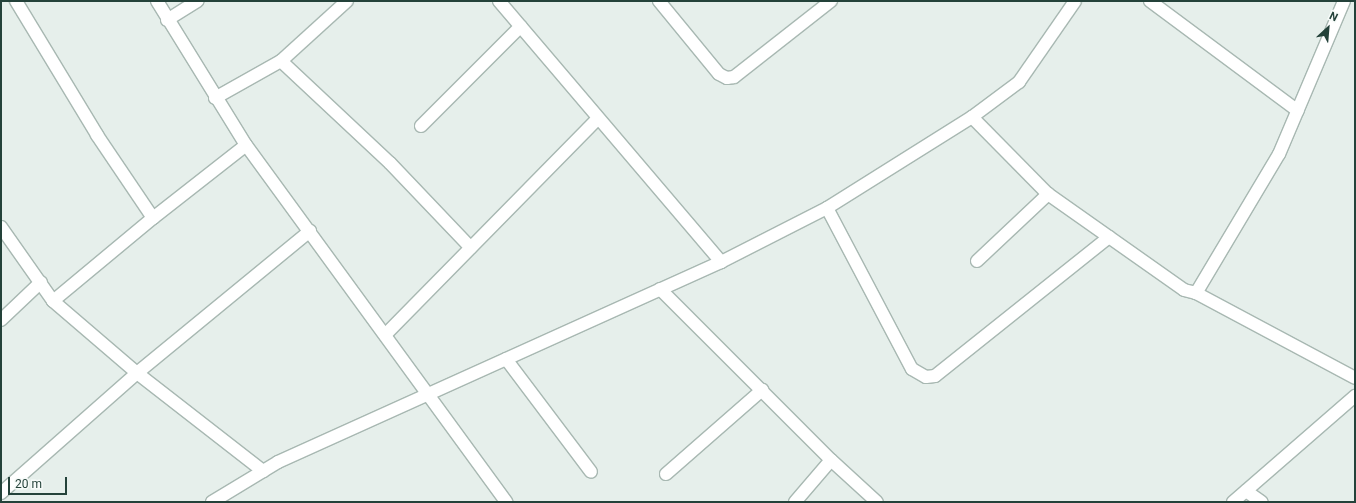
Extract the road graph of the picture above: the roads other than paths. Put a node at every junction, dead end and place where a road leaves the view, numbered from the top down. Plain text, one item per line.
1 (16, 1) edge
2 (158, 1) edge
3 (198, 1) edge
4 (347, 1) edge
5 (499, 1) edge
6 (659, 1) edge
7 (832, 1) edge
8 (1075, 1) edge
9 (1150, 1) edge
10 (1344, 1) edge
11 (167, 20) junction
12 (521, 26) junction
13 (281, 61) junction
14 (215, 98) junction
15 (1298, 111) junction
16 (972, 117) junction
17 (598, 118) junction
18 (421, 126) dead end
19 (246, 145) junction
20 (1048, 194) junction
21 (826, 208) junction
22 (153, 218) junction
23 (1, 227) edge
24 (310, 231) junction
25 (1109, 237) junction
26 (471, 248) junction
27 (977, 261) dead end
28 (721, 262) junction
29 (41, 282) junction
30 (660, 290) junction
31 (1196, 293) junction
32 (53, 301) junction
33 (1, 320) edge
34 (385, 335) junction
35 (506, 359) junction
36 (137, 373) junction
37 (1355, 378) edge
38 (762, 390) junction
39 (428, 395) junction
40 (1355, 396) edge
41 (831, 460) junction
42 (263, 471) junction
43 (590, 472) dead end
44 (666, 474) dead end
45 (1246, 491) junction
46 (1, 493) edge
47 (212, 502) edge
48 (506, 502) edge
49 (795, 502) edge
50 (877, 502) edge
51 (1233, 502) edge
52 (1262, 502) edge

1 - 22 street
2 - 11 street
3 - 11 street
4 - 13 street
5 - 12 street
6 - 7 street
8 - 16 street
9 - 15 street
10 - 15 street
11 - 14 street
12 - 17 street
12 - 18 street
13 - 14 street
13 - 26 street
14 - 19 street
15 - 31 street
16 - 20 street
16 - 21 street
17 - 26 street
17 - 28 street
19 - 22 street
19 - 24 street
20 - 25 street
20 - 27 street
21 - 25 street
21 - 28 street
22 - 32 street
23 - 29 street
24 - 34 street
24 - 36 street
25 - 31 street
26 - 34 street
28 - 30 street
29 - 32 street
29 - 33 street
30 - 35 street
30 - 38 street
31 - 37 street
32 - 36 street
34 - 39 street
35 - 39 street
35 - 43 street
36 - 42 street
36 - 46 street
38 - 41 street
38 - 44 street
39 - 42 street
39 - 48 street
40 - 45 street
41 - 49 street
41 - 50 street
42 - 47 street
45 - 51 street
45 - 52 street

